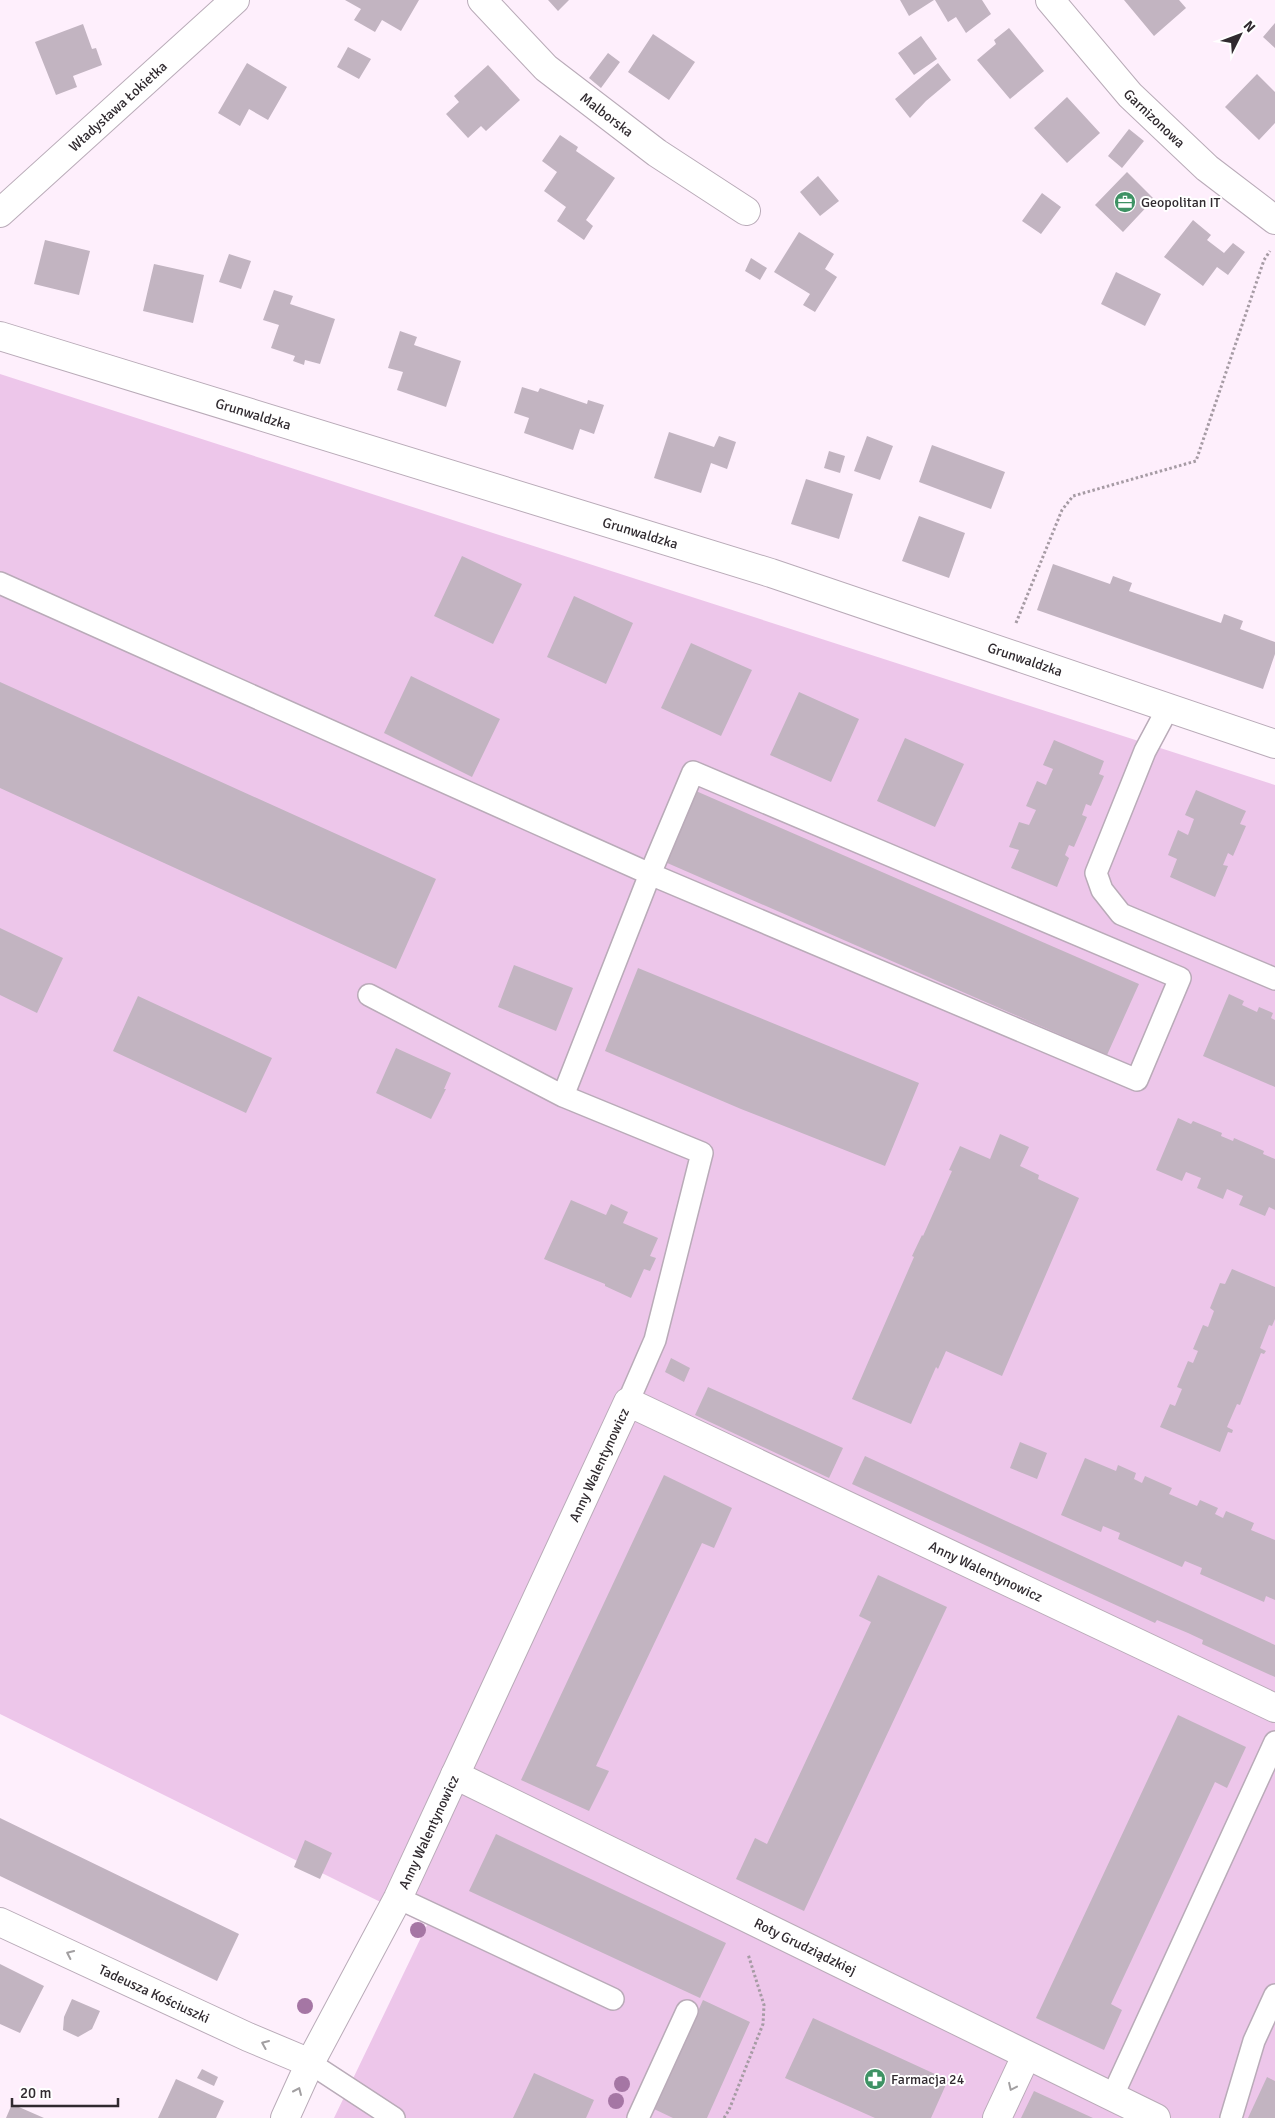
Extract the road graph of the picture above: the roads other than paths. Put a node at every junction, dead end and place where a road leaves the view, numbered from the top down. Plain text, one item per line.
1 (235, 0) edge
2 (482, 0) edge
3 (1050, 0) edge
4 (746, 211) dead end
5 (0, 213) edge
6 (1274, 232) edge
7 (0, 336) edge
8 (0, 583) edge
9 (1168, 708) junction
10 (1275, 744) edge
11 (650, 874) junction
12 (1275, 979) edge
13 (369, 995) dead end
14 (563, 1096) junction
15 (628, 1402) junction
16 (1275, 1708) edge
17 (1275, 1742) edge
18 (455, 1775) junction
19 (398, 1898) junction
20 (0, 1922) edge
21 (1275, 1994) edge
22 (613, 1999) dead end
23 (687, 2011) dead end
24 (1026, 2056) junction
25 (310, 2063) junction
26 (1112, 2097) junction
27 (286, 2118) edge
28 (394, 2118) edge
29 (638, 2118) edge
30 (998, 2118) edge
31 (1156, 2118) edge
32 (1231, 2118) edge

1 - 5 street, Władysława Łokietka
2 - 4 street, Malborska
3 - 6 street, Garnizonowa
7 - 9 street, Grunwaldzka
8 - 11 lane
9 - 10 street, Grunwaldzka
9 - 12 lane
11 - 11 lane
11 - 14 lane
13 - 14 lane
14 - 15 lane
15 - 16 street, Anny Walentynowicz
15 - 18 street, Anny Walentynowicz
17 - 26 lane
18 - 19 street, Anny Walentynowicz
18 - 24 street, Roty Grudziądzkiej
19 - 22 lane
19 - 25 street, Anny Walentynowicz
25 -> 20 street, Tadeusza Kościuszki
21 - 32 lane
23 - 29 lane
24 - 26 street, Roty Grudziądzkiej
24 -> 30 street
27 -> 25 street, Anny Walentynowicz
25 - 28 lane
26 - 31 street, Roty Grudziądzkiej

